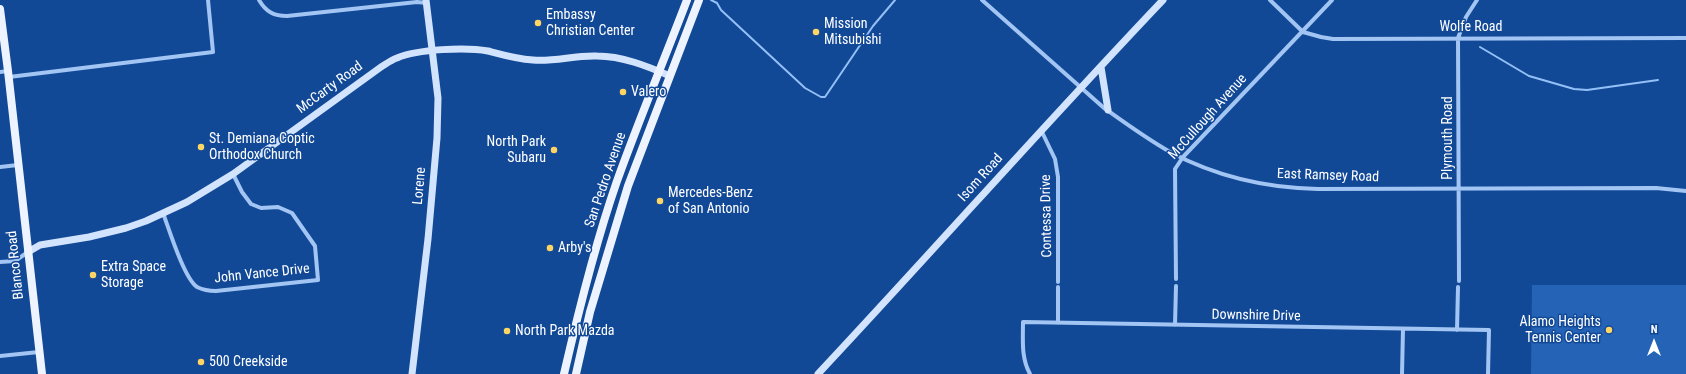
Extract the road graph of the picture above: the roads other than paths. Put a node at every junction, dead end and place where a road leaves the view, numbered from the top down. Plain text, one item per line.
1 (208, 0) edge
2 (259, 0) edge
3 (687, 0) edge
4 (699, 0) edge
5 (982, 0) edge
6 (1163, 0) edge
7 (1270, 0) edge
8 (1332, 0) edge
9 (1477, 0) edge
10 (426, 1) edge
11 (0, 9) edge
12 (1303, 32) junction
13 (1458, 38) junction
14 (1686, 38) edge
15 (432, 51) junction
16 (1101, 67) junction
17 (660, 72) junction
18 (6, 73) edge
19 (670, 76) junction
20 (1081, 88) junction
21 (1108, 110) junction
22 (1041, 130) junction
23 (1182, 157) junction
24 (18, 165) junction
25 (0, 167) edge
26 (233, 174) junction
27 (1459, 189) junction
28 (1686, 191) edge
29 (163, 213) junction
30 (28, 252) junction
31 (0, 262) edge
32 (1176, 279) dead end
33 (1459, 281) dead end
34 (1058, 282) dead end
35 (1176, 286) dead end
36 (1058, 287) dead end
37 (1458, 287) dead end
38 (1058, 323) junction
39 (1175, 325) junction
40 (1403, 329) junction
41 (1457, 330) junction
42 (39, 352) junction
43 (0, 356) edge
44 (42, 374) edge
45 (412, 374) edge
46 (564, 374) edge
47 (576, 374) edge
48 (818, 374) edge
49 (1030, 374) edge
50 (1402, 374) edge
51 (1488, 374) edge

1 - 18 street
2 - 10 street
3 - 17 main road, San Pedro Avenue
4 - 19 main road, San Pedro Avenue
5 - 20 street, East Ramsey Road
6 - 16 street, Isom Road
7 - 12 street, Wolfe Road
8 - 12 street, McCullough Avenue
9 - 13 street, Plymouth Road
10 - 15 street, Lorene
11 - 18 main road, Blanco Road
12 - 13 street, Wolfe Road
12 - 23 street, McCullough Avenue
13 - 14 street, Wolfe Road
13 - 27 street, Plymouth Road
15 - 17 street, McCarty Road
15 - 26 street, McCarty Road
15 - 45 street, Lorene
16 - 20 street, Isom Road
16 - 21 street
17 - 19 street, McCarty Road
17 - 46 main road, San Pedro Avenue
18 - 24 main road, Blanco Road
19 - 47 main road, San Pedro Avenue
20 - 21 street, East Ramsey Road
20 - 22 street, Isom Road
21 - 23 street, East Ramsey Road
22 - 34 street, Contessa Drive
22 - 48 street, Isom Road
23 - 27 street, East Ramsey Road
23 - 32 street, McCullough Avenue
24 - 25 street
24 - 30 main road, Blanco Road
26 - 29 street, McCarty Road
26 - 29 street, John Vance Drive
27 - 28 street, East Ramsey Road
27 - 33 street, Plymouth Road
29 - 30 street, McCarty Road
30 - 31 street
30 - 42 main road, Blanco Road
35 - 39 street
36 - 38 street
37 - 41 street
38 - 39 street, Downshire Drive
38 - 49 street, Downshire Drive
39 - 40 street, Downshire Drive
40 - 41 street, Downshire Drive
40 - 50 street
41 - 51 street, Downshire Drive
42 - 43 street
42 - 44 main road, Blanco Road

